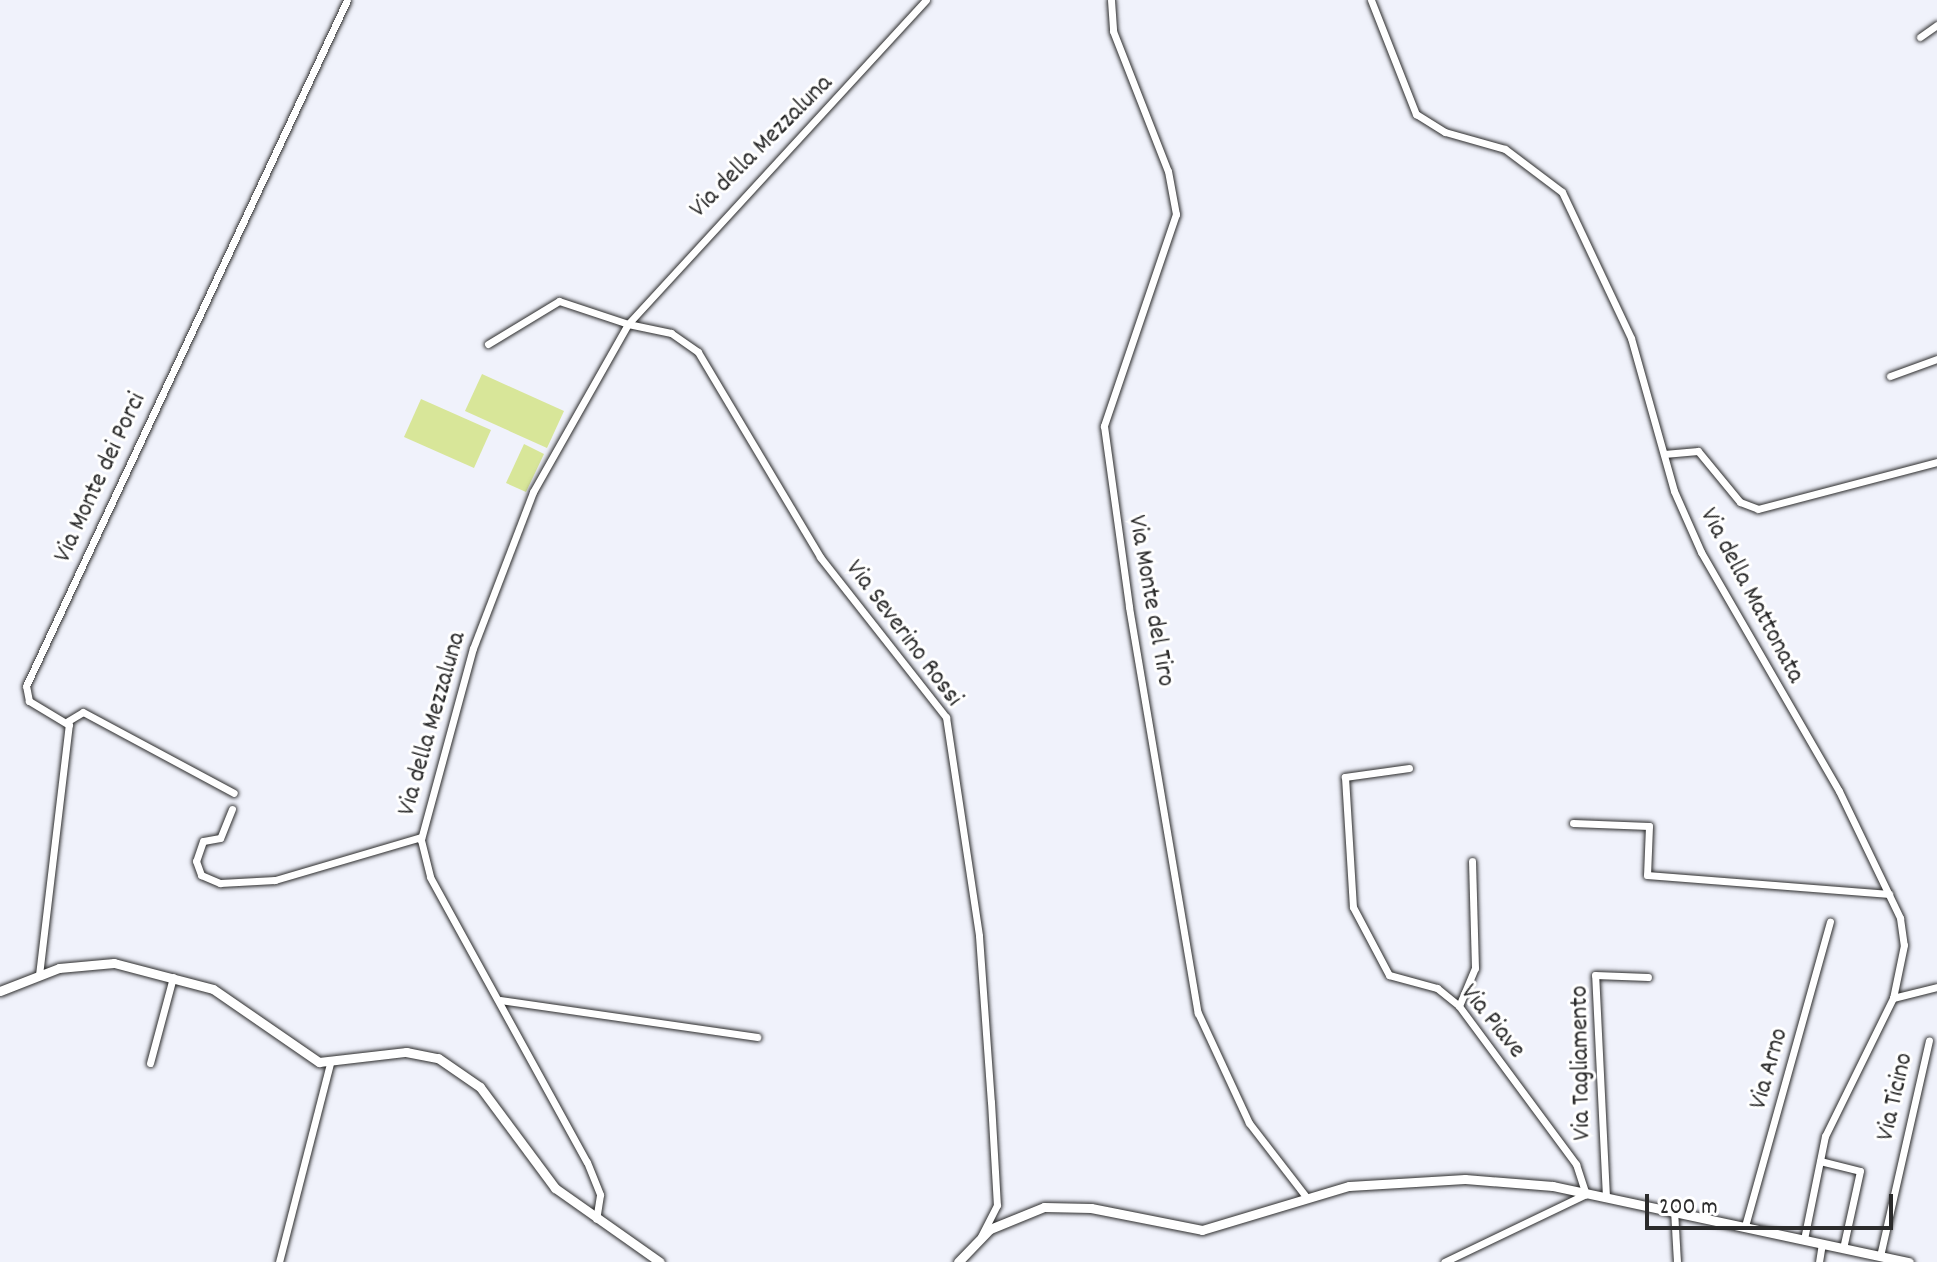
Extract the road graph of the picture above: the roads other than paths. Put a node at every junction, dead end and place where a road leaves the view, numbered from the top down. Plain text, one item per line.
1 (347, 0) edge
2 (926, 0) edge
3 (1111, 0) edge
4 (1371, 0) edge
5 (1937, 25) edge
6 (1920, 37) dead end
7 (628, 324) junction
8 (488, 344) dead end
9 (1937, 359) edge
10 (1890, 376) dead end
11 (1664, 454) junction
12 (1937, 462) edge
13 (68, 721) junction
14 (1409, 768) dead end
15 (234, 793) dead end
16 (232, 809) dead end
17 (1573, 823) dead end
18 (421, 837) junction
19 (1472, 861) dead end
20 (1889, 894) junction
21 (1830, 922) dead end
22 (39, 975) junction
23 (173, 977) junction
24 (1648, 977) dead end
25 (1937, 987) edge
26 (0, 991) edge
27 (1893, 998) junction
28 (500, 1000) junction
29 (1459, 1006) junction
30 (757, 1037) dead end
31 (1929, 1040) dead end
32 (150, 1063) dead end
33 (330, 1064) junction
34 (1820, 1161) junction
35 (1586, 1194) junction
36 (1606, 1197) junction
37 (1307, 1198) junction
38 (1674, 1210) junction
39 (596, 1220) junction
40 (1745, 1226) junction
41 (981, 1236) junction
42 (1804, 1239) junction
43 (1822, 1243) junction
44 (1843, 1248) junction
45 (1880, 1256) junction
46 (279, 1262) edge
47 (660, 1262) edge
48 (958, 1262) edge
49 (1444, 1262) edge
50 (1677, 1262) edge
51 (1819, 1262) edge
52 (1909, 1262) edge

1 - 13 street, Via Monte dei Porci
2 - 7 street, Via della Mezzaluna
3 - 37 street, Via Monte del Tiro
4 - 11 street, Via della Mattonata
5 - 6 street
7 - 8 street
7 - 18 street, Via della Mezzaluna
7 - 41 street, Via Severino Rossi
9 - 10 street
11 - 12 street
11 - 20 street, Via della Mattonata
13 - 15 street
13 - 22 street
14 - 29 street, Via Piave
16 - 18 street
17 - 20 street
18 - 28 street, Via della Mezzaluna
19 - 29 street
20 - 27 street, Via della Mattonata
21 - 40 street, Via Arno
22 - 23 street
22 - 26 street
23 - 32 street
23 - 33 street
24 - 36 street, Via Tagliamento
25 - 27 street
27 - 34 street, Via della Mattonata
28 - 30 street
28 - 39 street, Via della Mezzaluna
29 - 35 street, Via Piave
31 - 45 street, Via Ticino
33 - 39 street
33 - 46 street
34 - 42 street, Via della Mattonata
34 - 44 street
35 - 36 street
35 - 37 street
35 - 49 street
36 - 38 street
37 - 41 street
38 - 40 street
38 - 50 street
39 - 47 street
40 - 42 street
41 - 48 street
42 - 43 street
43 - 44 street
43 - 51 street
44 - 45 street
45 - 52 street

